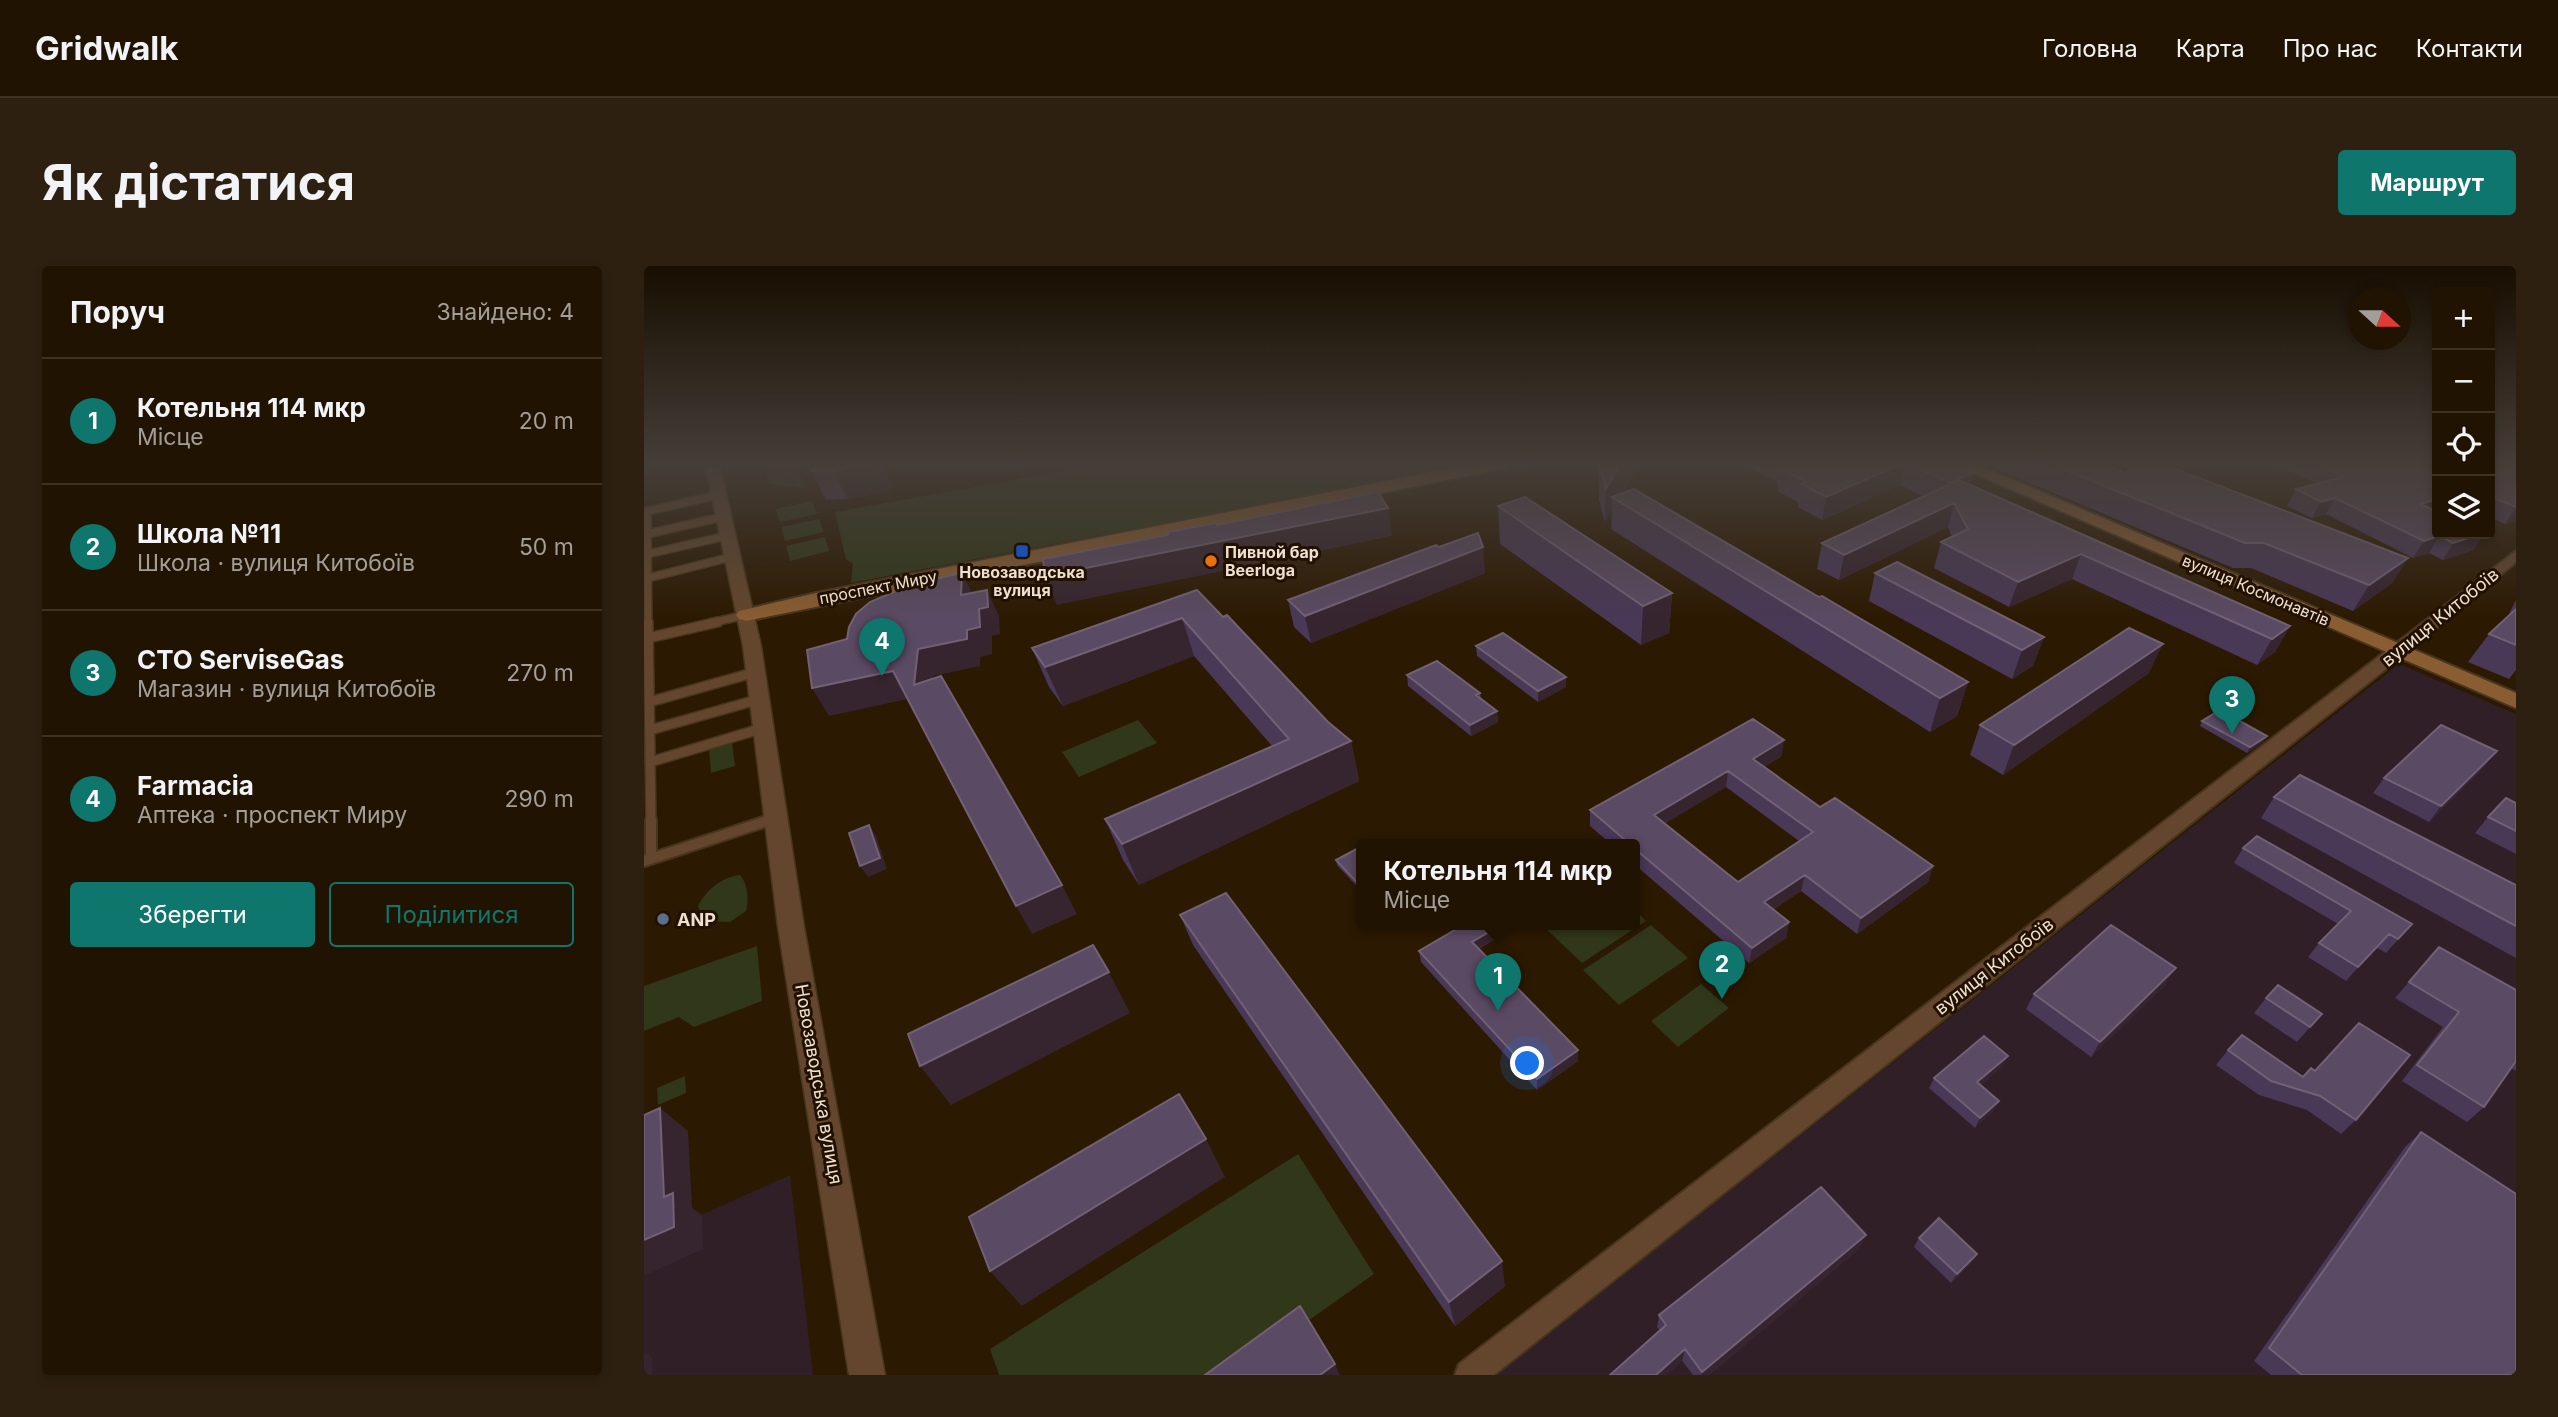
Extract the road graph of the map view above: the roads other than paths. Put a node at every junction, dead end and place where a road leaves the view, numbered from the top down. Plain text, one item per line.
1 (645, 515) edge
2 (1241, 515) edge
3 (2080, 515) edge
4 (722, 517) joint
5 (647, 534) junction
6 (726, 536) junction
7 (648, 554) junction
8 (2516, 555) edge
9 (731, 557) junction
10 (648, 578) junction
11 (746, 615) junction
12 (648, 638) junction
13 (2400, 650) junction
14 (756, 672) junction
15 (760, 699) junction
16 (2516, 701) edge
17 (649, 702) junction
18 (763, 728) junction
19 (650, 730) junction
20 (650, 762) junction
21 (775, 818) junction
22 (647, 860) edge
23 (867, 1375) edge
24 (1470, 1375) edge

1 - 5 lane
2 - 11 main road, проспект Миру
3 - 13 main road, вулиця Космонавтів
4 - 5 lane
4 - 6 street, Новозаводська вулиця
5 - 7 lane
6 - 7 lane
6 - 9 street, Новозаводська вулиця
7 - 10 lane
8 - 13 street, вулиця Китобоїв
9 - 10 lane
9 - 11 street, Новозаводська вулиця
10 - 12 lane
11 - 12 lane
11 - 14 street, Новозаводська вулиця
12 - 17 lane
13 - 16 main road, вулиця Космонавтів
13 - 24 street, вулиця Китобоїв
14 - 15 street, Новозаводська вулиця
14 - 17 lane
15 - 18 street, Новозаводська вулиця
15 - 19 lane
17 - 19 lane
18 - 20 lane
18 - 21 street, Новозаводська вулиця
19 - 20 lane
20 - 22 lane
21 - 22 lane
21 - 23 street, Новозаводська вулиця

